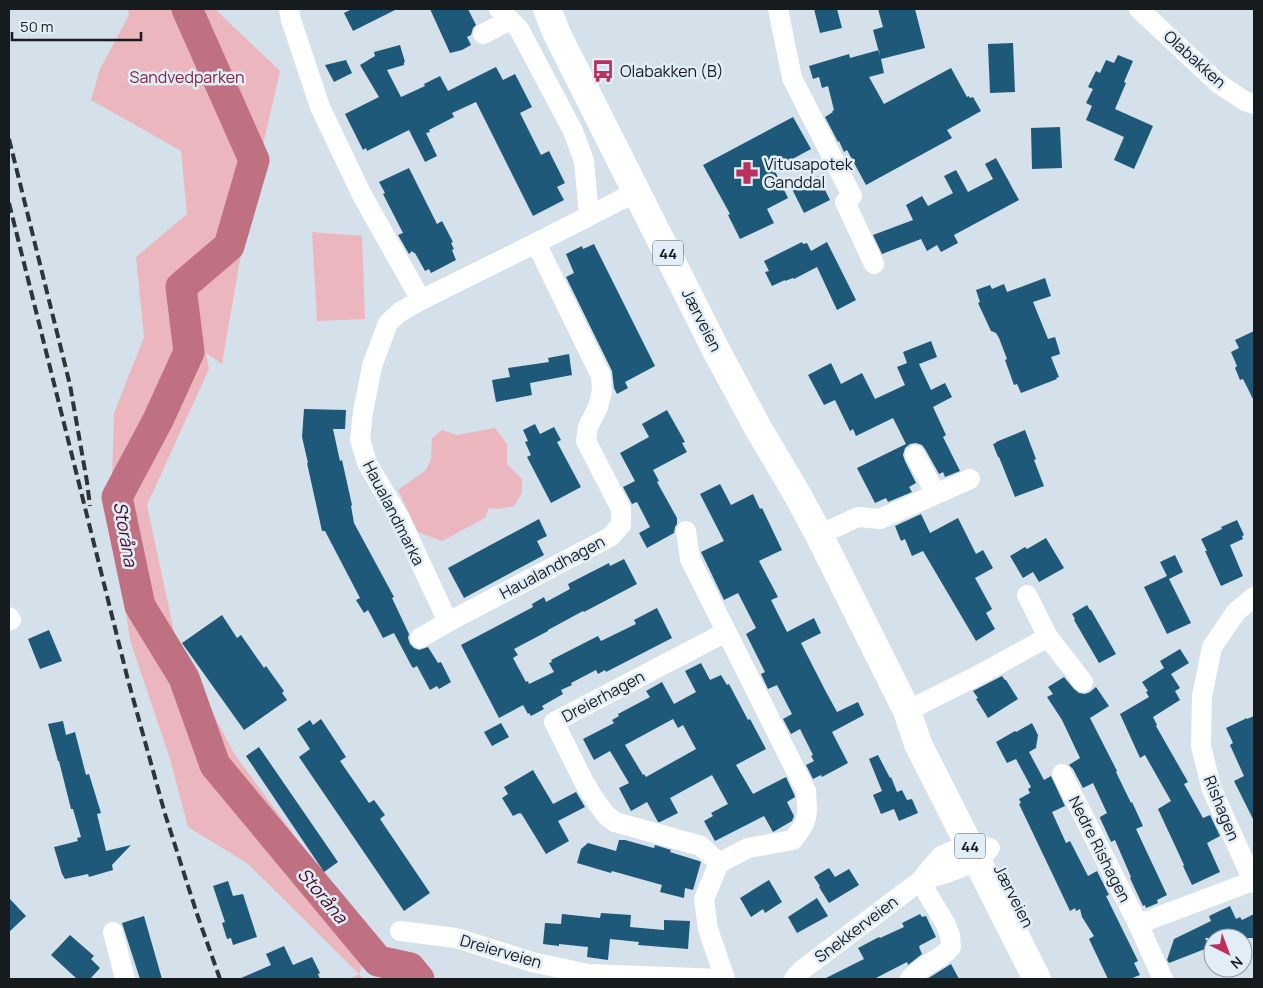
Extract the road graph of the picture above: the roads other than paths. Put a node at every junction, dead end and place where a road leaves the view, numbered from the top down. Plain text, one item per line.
1 (289, 9) edge
2 (547, 9) edge
3 (561, 9) edge
4 (778, 9) edge
5 (1139, 9) edge
6 (504, 14) edge
7 (483, 34) dead end
8 (1254, 104) edge
9 (636, 192) junction
10 (589, 215) junction
11 (536, 243) junction
12 (874, 264) dead end
13 (421, 300) junction
14 (916, 455) dead end
15 (970, 479) dead end
16 (797, 494) junction
17 (936, 494) junction
18 (686, 531) dead end
19 (819, 535) junction
20 (1027, 595) dead end
21 (1254, 597) edge
22 (448, 622) junction
23 (726, 632) junction
24 (1048, 637) junction
25 (420, 638) dead end
26 (1083, 682) dead end
27 (907, 711) junction
28 (1062, 774) dead end
29 (979, 851) junction
30 (719, 863) junction
31 (920, 881) junction
32 (1254, 882) edge
33 (1138, 924) junction
34 (400, 931) dead end
35 (113, 932) dead end
36 (124, 979) edge
37 (723, 979) edge
38 (794, 979) edge
39 (910, 979) edge
40 (1037, 979) edge
41 (1056, 979) edge
42 (1163, 979) edge

1 - 13 street
2 - 9 main road, Jærveien / 44
3 - 16 main road, Jærveien / 44
4 - 12 street
5 - 8 street, Olabakken
6 - 7 street
6 - 10 street
9 - 10 street, Haualandmarka
9 - 16 main road, Jærveien / 44
10 - 11 street, Haualandmarka
11 - 13 street, Haualandmarka
11 - 22 street, Haualandhagen
13 - 22 street, Haualandmarka
14 - 17 street
15 - 17 street
16 - 19 main road, Jærveien / 44
17 - 19 street
18 - 23 street
19 - 27 main road, Jærveien / 44
20 - 24 street
21 - 32 street, Rishagen
22 - 25 street, Haualandhagen
23 - 30 street
23 - 30 street, Dreierhagen
24 - 26 street
24 - 27 street
27 - 29 main road, Jærveien / 44
28 - 33 street, Nedre Rishagen
29 - 31 street, Snekkerveien
29 - 40 main road, Jærveien / 44
29 - 41 main road, Jærveien / 44
30 - 37 street
31 - 38 street, Snekkerveien
31 - 39 street
32 - 33 street
33 - 42 street, Nedre Rishagen
34 - 37 street, Dreierveien
35 - 36 street

